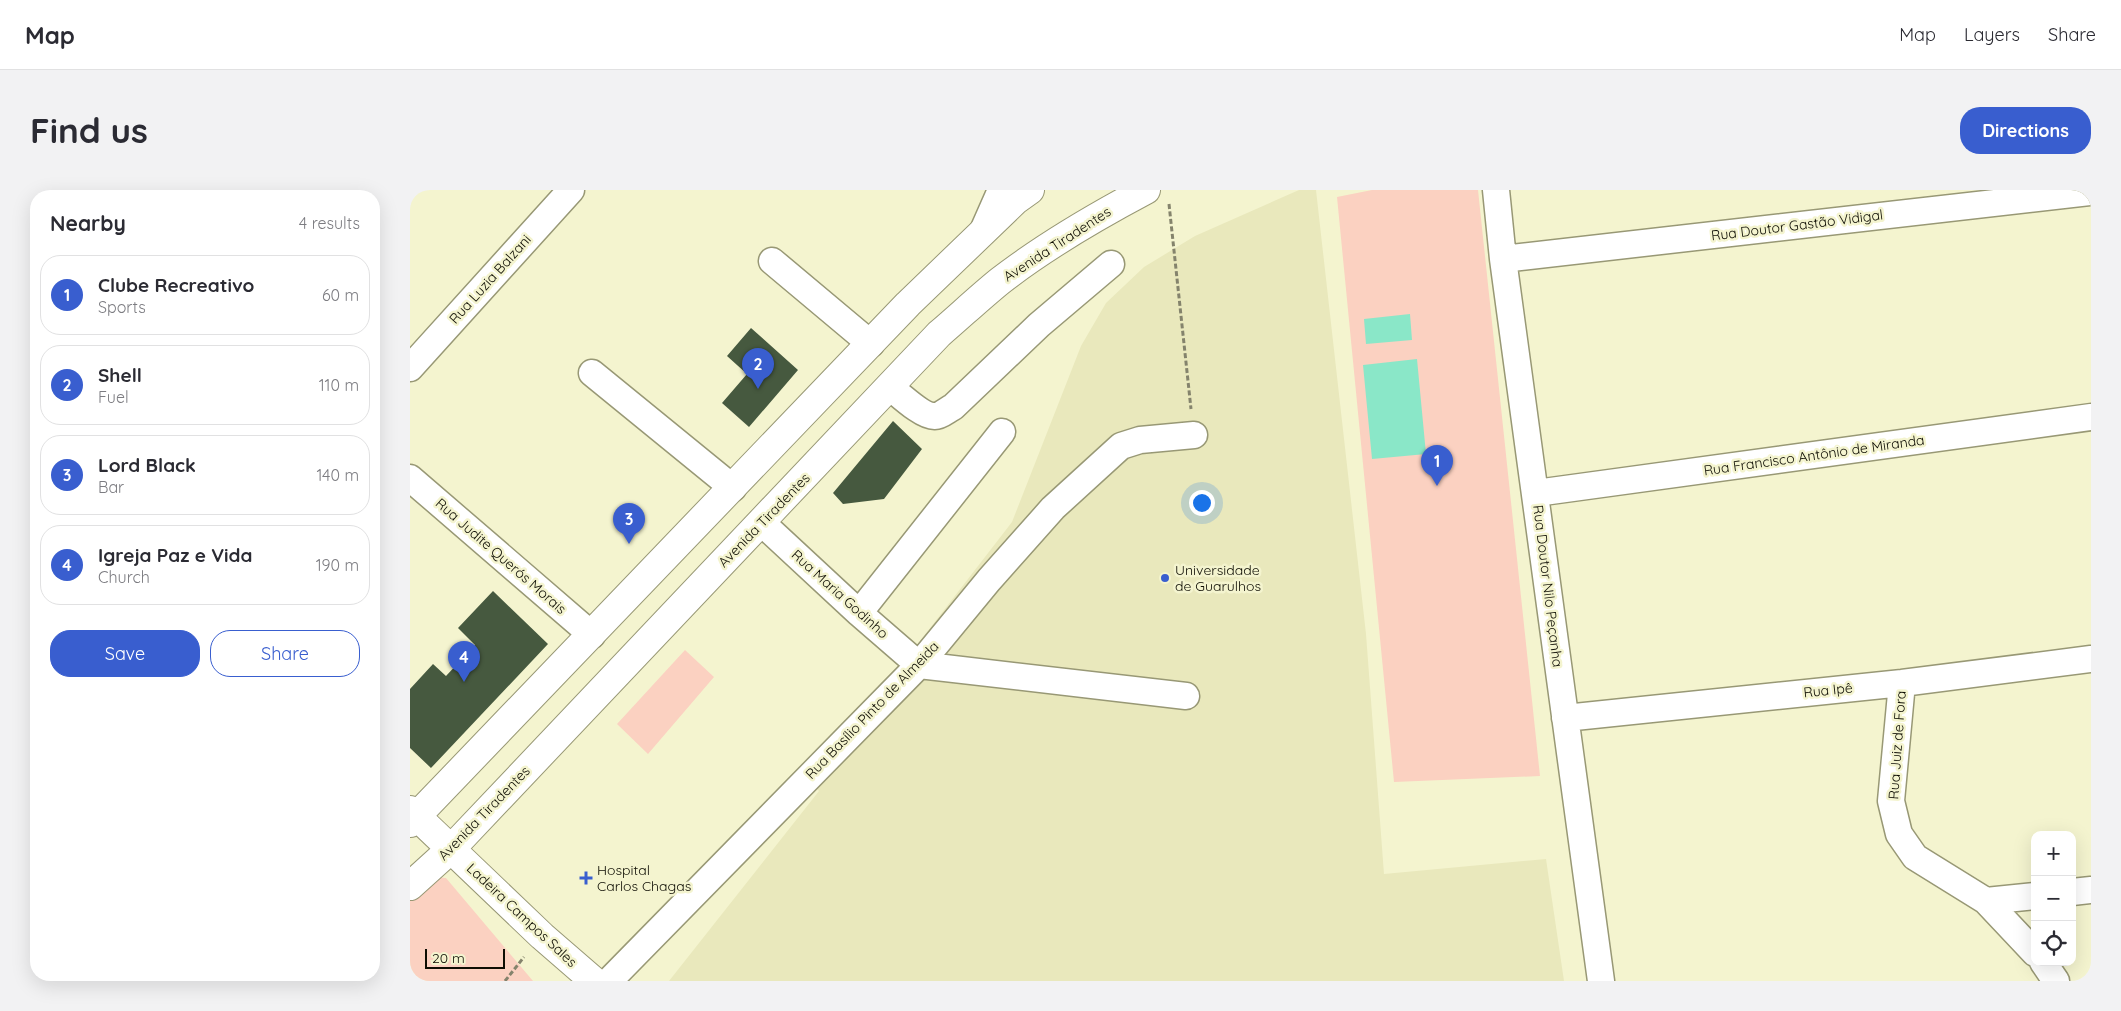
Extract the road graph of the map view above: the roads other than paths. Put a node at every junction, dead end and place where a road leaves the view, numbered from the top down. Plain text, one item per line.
1 (571, 190) edge
2 (1001, 190) edge
3 (1030, 190) edge
4 (1496, 190) edge
5 (2091, 192) edge
6 (1157, 195) edge
7 (1979, 197) edge
8 (982, 233) junction
9 (1503, 259) junction
10 (772, 261) dead end
11 (1111, 264) dead end
12 (871, 344) junction
13 (410, 368) edge
14 (592, 373) dead end
15 (890, 387) junction
16 (2091, 417) edge
17 (1002, 432) dead end
18 (1194, 435) road end
19 (410, 478) edge
20 (733, 488) junction
21 (1536, 493) junction
22 (762, 523) junction
23 (859, 613) junction
24 (592, 635) junction
25 (2091, 660) edge
26 (919, 665) junction
27 (1902, 682) junction
28 (1186, 696) dead end
29 (1565, 718) junction
30 (412, 816) edge
31 (451, 849) junction
32 (410, 886) edge
33 (2091, 890) edge
34 (2076, 892) edge
35 (2031, 896) edge
36 (1986, 901) junction
37 (2031, 949) edge
38 (2046, 966) edge
39 (594, 981) edge
40 (609, 981) edge
41 (1602, 981) edge
42 (2056, 981) edge

1 - 13 street, Rua Luzia Balzani
2 - 8 street
3 - 8 main road
4 - 9 street, Rua Doutor Nilo Peçanha
5 - 7 street, Rua Doutor Gastão Vidigal
6 - 15 main road, Avenida Tiradentes
7 - 9 street, Rua Doutor Gastão Vidigal
8 - 12 main road
9 - 21 street, Rua Doutor Nilo Peçanha
10 - 12 street
11 - 15 street
12 - 20 main road
14 - 20 street
15 - 22 main road, Avenida Tiradentes
16 - 21 street, Rua Francisco Antônio de Miranda
17 - 23 street
18 - 26 street, Rua Basílio Pinto de Almeida
19 - 24 street, Rua Judite Querós Morais
20 - 24 main road
21 - 29 street, Rua Doutor Nilo Peçanha
22 - 23 street, Rua Maria Godinho
22 - 31 main road, Avenida Tiradentes
23 - 26 street, Rua Maria Godinho
24 - 30 main road
25 - 27 street, Rua Ipê
26 - 28 street
26 - 40 street, Rua Basílio Pinto de Almeida
27 - 29 street, Rua Ipê
27 - 36 street, Rua Juiz de Fora
29 - 41 street, Rua Doutor Nilo Peçanha
30 - 31 main road, Ladeira Campos Sales
31 - 32 main road, Avenida Tiradentes
31 - 39 main road, Ladeira Campos Sales
33 - 34 street
35 - 36 street
36 - 37 street, Rua Juiz de Fora
38 - 42 street

